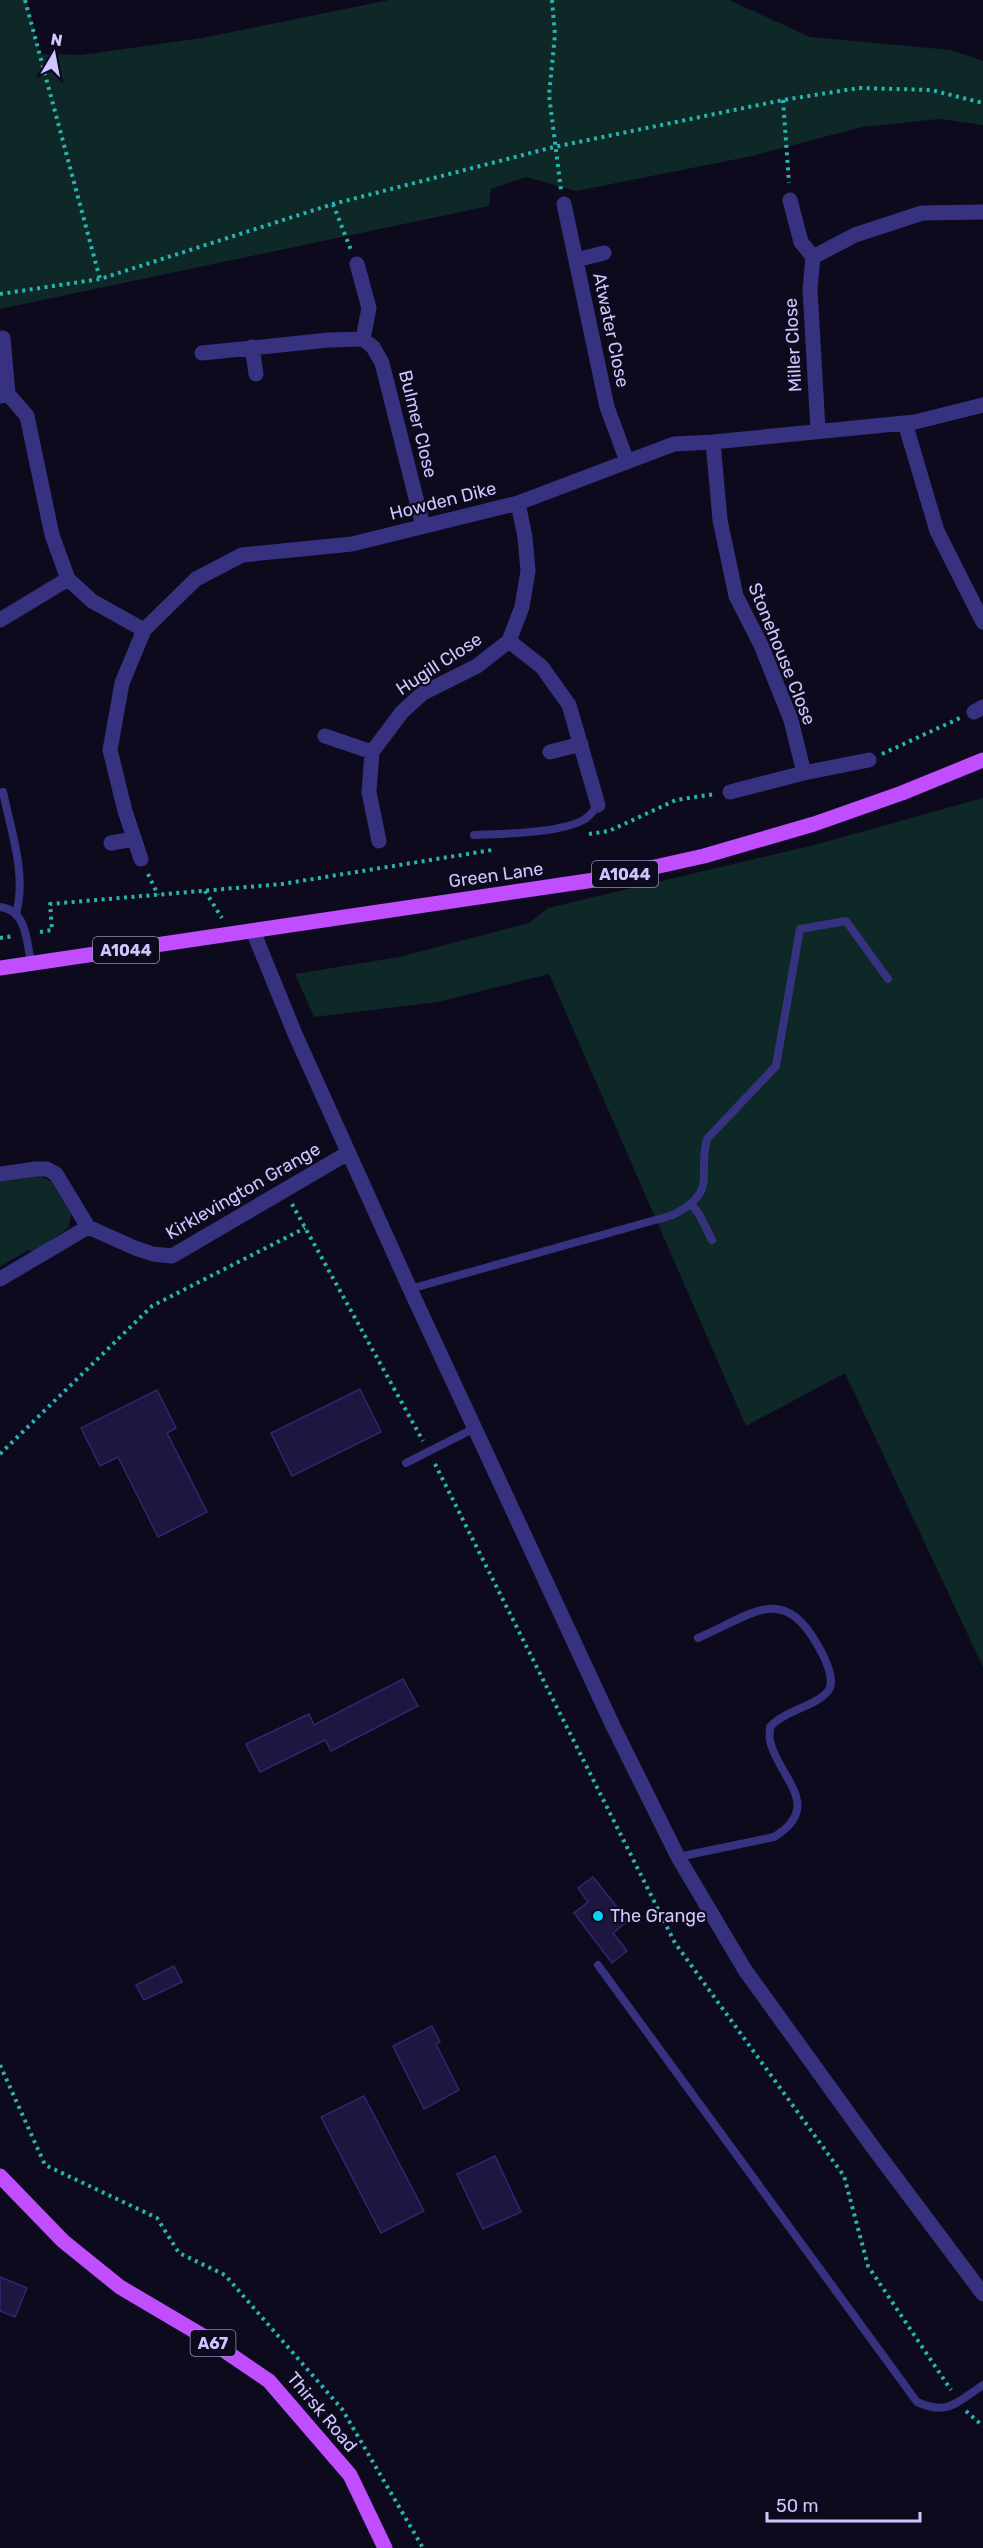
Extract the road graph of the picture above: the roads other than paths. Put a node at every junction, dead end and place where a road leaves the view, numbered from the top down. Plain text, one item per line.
1 (790, 200) road end
2 (564, 204) road end
3 (982, 212) edge
4 (604, 253) dead end
5 (813, 257) junction
6 (576, 260) junction
7 (357, 264) road end
8 (3, 338) dead end
9 (363, 339) junction
10 (252, 346) junction
11 (202, 353) dead end
12 (256, 374) dead end
13 (4, 395) edge
14 (983, 405) edge
15 (905, 423) junction
16 (818, 430) junction
17 (713, 442) junction
18 (627, 461) junction
19 (518, 503) junction
20 (423, 526) junction
21 (69, 579) junction
22 (0, 620) edge
23 (983, 622) edge
24 (144, 630) junction
25 (509, 641) junction
26 (325, 736) dead end
27 (581, 744) junction
28 (372, 752) junction
29 (550, 752) dead end
30 (869, 760) road end
31 (983, 760) edge
32 (804, 773) junction
33 (3, 792) dead end
34 (730, 792) road end
35 (598, 805) joint
36 (474, 835) dead end
37 (134, 839) junction
38 (379, 841) dead end
39 (111, 843) dead end
40 (141, 859) road end
41 (0, 907) edge
42 (16, 914) junction
43 (253, 931) junction
44 (31, 964) junction
45 (0, 968) edge
46 (888, 979) dead end
47 (348, 1153) junction
48 (0, 1174) edge
49 (692, 1205) junction
50 (88, 1227) junction
51 (712, 1240) dead end
52 (0, 1279) edge
53 (410, 1289) junction
54 (475, 1428) junction
55 (406, 1463) dead end
56 (698, 1638) dead end
57 (678, 1857) junction
58 (598, 1965) dead end
59 (0, 2176) edge
60 (983, 2294) edge
61 (983, 2385) edge
62 (385, 2548) edge

1 - 5 street
2 - 6 street, Atwater Close
3 - 5 street
4 - 6 street
5 - 16 street, Miller Close
6 - 18 street, Atwater Close
7 - 9 street
8 - 13 street
9 - 10 street
9 - 20 street, Bulmer Close
10 - 11 street
10 - 12 street
13 - 21 street
14 - 15 street, Howden Dike
15 - 16 street, Howden Dike
15 - 23 street
16 - 17 street, Howden Dike
17 - 18 street, Howden Dike
17 - 32 street, Stonehouse Close
18 - 19 street, Howden Dike
19 - 20 street, Howden Dike
19 - 25 street, Hugill Close
20 - 24 street, Howden Dike
21 - 22 street
21 - 24 street
24 - 37 street, Howden Dike
25 - 27 street, Hugill Close
25 - 28 street, Hugill Close
26 - 28 street
27 - 29 street
27 - 35 street, Hugill Close
28 - 38 street
30 - 32 street
31 - 43 main road, Green Lane / A1044
32 - 34 street
33 - 42 lane
35 - 36 lane
37 - 39 street
37 - 40 street, Howden Dike
41 - 42 lane
42 - 44 lane
43 - 44 main road, Green Lane / A1044
43 - 47 street
44 - 45 main road, Green Lane / A1044
46 - 49 lane
47 - 50 street, Kirklevington Grange
47 - 53 street
48 - 50 street
49 - 51 lane
49 - 53 lane
50 - 52 street
53 - 54 street
54 - 55 lane
54 - 57 street
56 - 57 lane
57 - 60 street
58 - 61 lane
59 - 62 main road, Thirsk Road / A67

